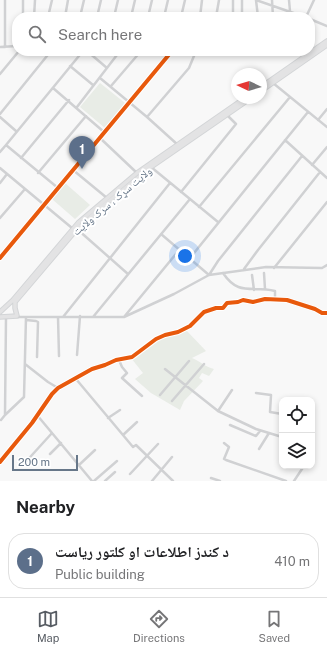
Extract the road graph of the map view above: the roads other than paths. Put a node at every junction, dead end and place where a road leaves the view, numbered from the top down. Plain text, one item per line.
1 (5, 0) edge
2 (24, 0) edge
3 (35, 0) edge
4 (52, 0) edge
5 (68, 0) edge
6 (84, 0) edge
7 (101, 0) edge
8 (118, 0) edge
9 (135, 0) edge
10 (152, 0) edge
11 (168, 0) edge
12 (185, 0) edge
13 (202, 0) edge
14 (219, 0) edge
15 (233, 0) edge
16 (242, 0) edge
17 (256, 0) edge
18 (272, 0) edge
19 (289, 0) edge
20 (314, 0) edge
21 (272, 5) junction
22 (23, 12) edge
23 (34, 12) edge
24 (49, 12) edge
25 (66, 12) edge
26 (81, 12) edge
27 (98, 12) edge
28 (115, 12) edge
29 (132, 12) edge
30 (149, 12) edge
31 (165, 12) edge
32 (182, 12) edge
33 (201, 12) edge
34 (217, 12) edge
35 (233, 12) edge
36 (242, 12) edge
37 (257, 12) edge
38 (273, 12) edge
39 (290, 12) joint
40 (308, 12) edge
41 (315, 22) edge
42 (327, 26) edge
43 (327, 41) edge
44 (327, 45) edge
45 (12, 46) edge
46 (0, 47) edge
47 (5, 47) junction
48 (315, 49) edge
49 (315, 53) edge
50 (15, 56) edge
51 (47, 56) edge
52 (79, 56) edge
53 (93, 56) edge
54 (116, 56) edge
55 (137, 56) edge
56 (168, 56) edge
57 (194, 56) edge
58 (305, 56) edge
59 (311, 56) edge
60 (70, 66) junction
61 (107, 68) junction
62 (0, 74) edge
63 (100, 78) junction
64 (267, 83) edge
65 (273, 83) junction
66 (93, 85) junction
67 (111, 86) junction
68 (267, 87) edge
69 (53, 88) junction
70 (290, 97) junction
71 (69, 100) junction
72 (130, 102) junction
73 (236, 104) edge
74 (243, 104) edge
75 (77, 107) junction
76 (327, 109) edge
77 (308, 112) junction
78 (0, 114) edge
79 (227, 115) junction
80 (86, 116) junction
81 (0, 117) edge
82 (147, 117) junction
83 (318, 120) junction
84 (327, 128) edge
85 (16, 131) junction
86 (104, 132) junction
87 (99, 138) junction
88 (285, 140) junction
89 (6, 145) junction
90 (178, 145) junction
91 (327, 147) edge
92 (0, 152) edge
93 (302, 156) junction
94 (21, 158) junction
95 (312, 165) junction
96 (151, 167) junction
97 (0, 168) edge
98 (73, 170) junction
99 (320, 172) junction
100 (38, 173) junction
101 (137, 173) junction
102 (7, 174) junction
103 (327, 178) edge
104 (0, 183) edge
105 (170, 183) junction
106 (58, 188) junction
107 (25, 189) junction
108 (181, 192) junction
109 (107, 198) junction
110 (190, 199) junction
111 (327, 202) edge
112 (44, 205) junction
113 (199, 207) junction
114 (0, 218) edge
115 (218, 222) junction
116 (72, 228) junction
117 (77, 229) junction
118 (161, 234) junction
119 (180, 249) junction
120 (110, 257) junction
121 (0, 258) edge
122 (190, 258) junction
123 (327, 265) edge
124 (274, 268) junction
125 (244, 270) junction
126 (223, 273) junction
127 (264, 273) dead end
128 (128, 274) junction
129 (209, 275) junction
130 (252, 275) dead end
131 (264, 289) junction
132 (254, 290) junction
133 (274, 299) junction
134 (14, 301) junction
135 (0, 312) edge
136 (327, 313) edge
137 (80, 316) junction
138 (0, 317) edge
139 (6, 317) junction
140 (16, 317) junction
141 (58, 317) junction
142 (62, 317) junction
143 (93, 317) junction
144 (124, 317) junction
145 (26, 319) junction
146 (77, 355) dead end
147 (59, 356) dead end
148 (37, 357) dead end
149 (119, 360) junction
150 (189, 361) dead end
151 (25, 364) junction
152 (204, 364) dead end
153 (165, 369) dead end
154 (175, 377) junction
155 (76, 379) junction
156 (186, 385) junction
157 (58, 388) junction
158 (232, 390) dead end
159 (256, 393) dead end
160 (160, 395) dead end
161 (142, 396) dead end
162 (172, 401) dead end
163 (120, 410) dead end
164 (218, 411) junction
165 (279, 414) edge
166 (5, 415) junction
167 (36, 415) junction
168 (108, 418) junction
169 (1, 420) dead end
170 (138, 422) dead end
171 (230, 425) dead end
172 (260, 430) junction
173 (52, 433) junction
174 (268, 433) junction
175 (123, 436) junction
176 (279, 436) edge
177 (224, 443) dead end
178 (60, 444) junction
179 (158, 444) dead end
180 (258, 449) dead end
181 (95, 450) dead end
182 (50, 454) dead end
183 (147, 456) junction
184 (172, 457) dead end
185 (116, 461) dead end
186 (0, 462) edge
187 (79, 465) junction
188 (22, 466) dead end
189 (302, 469) edge
190 (161, 470) junction
191 (115, 472) dead end
192 (130, 474) dead end
193 (211, 478) dead end
194 (93, 481) edge
195 (105, 481) edge
196 (152, 481) edge
197 (173, 481) edge
198 (220, 481) edge
199 (286, 481) edge
200 (294, 481) edge

1 - 47 street
2 - 22 street
3 - 23 street
4 - 24 street
5 - 25 street
6 - 26 street
7 - 27 street
8 - 28 street
9 - 29 street
10 - 30 street
11 - 31 street
12 - 32 street
13 - 33 street
14 - 34 street
15 - 35 street
16 - 36 street
17 - 21 street
17 - 37 street
18 - 21 street
19 - 39 street
20 - 40 street
21 - 38 street
21 - 39 street
41 - 42 street
43 - 48 main road
44 - 49 main road
45 - 47 street
46 - 47 street
50 - 62 street
51 - 78 street
52 - 60 street
53 - 61 street
54 - 61 street
55 - 67 street
56 - 72 street
57 - 82 street
58 - 64 main road
59 - 65 main road
60 - 66 street
60 - 69 street
61 - 63 street
63 - 66 street
63 - 67 street
65 - 68 main road
65 - 70 street
66 - 75 street
67 - 72 street
69 - 71 street
69 - 85 street
70 - 77 street
70 - 113 street
71 - 75 street
71 - 94 street
72 - 82 street
72 - 86 street
73 - 90 main road, ولایت سړک ، سرک ولایت
74 - 79 main road, ولایت سړک ، سرک ولایت
75 - 80 street
76 - 83 street
77 - 83 street
77 - 88 street
79 - 96 main road, ولایت سړک ، سرک ولایت
79 - 108 street
80 - 86 street
80 - 100 street
81 - 85 street
82 - 90 street
83 - 84 street
85 - 89 street
86 - 87 street
87 - 98 street
87 - 101 street
88 - 93 street
88 - 115 street
89 - 92 street
89 - 94 street
90 - 101 main road, ولایت سړک ، سرک ولایت
91 - 95 street
93 - 95 street
93 - 129 street
94 - 100 street
95 - 99 street
96 - 105 street
96 - 117 main road, ولایت سړک ، سرک ولایت
97 - 102 street
98 - 106 street
98 - 109 street
99 - 103 street
99 - 125 street
100 - 106 street
101 - 109 main road, ولایت سړک ، سرک ولایت
102 - 104 street
102 - 107 street
105 - 108 street
105 - 120 street
106 - 112 street
107 - 112 street
107 - 114 street
108 - 110 street
109 - 116 main road, ولایت سړک ، سرک ولایت
110 - 113 street
110 - 118 street
111 - 124 street
112 - 116 street
112 - 121 street
113 - 115 street
115 - 122 street
116 - 134 main road, ولایت سړک ، سرک ولایت
117 - 120 street
117 - 134 main road, ولایت سړک ، سرک ولایت
118 - 119 street
118 - 128 street
119 - 122 street
119 - 144 street
120 - 128 street
120 - 142 street
122 - 129 street
123 - 124 street
124 - 125 street
125 - 126 street
126 - 129 street
126 - 132 street
127 - 131 street
128 - 143 street
129 - 144 street
130 - 132 street
131 - 132 street
131 - 133 street
133 - 136 street
133 - 149 street
134 - 135 main road, ولایت سړک ، سرک ولایت
134 - 140 main road
137 - 142 street
137 - 143 street
137 - 146 street
138 - 139 main road
139 - 140 main road
139 - 166 street
140 - 145 street
141 - 142 street
141 - 145 street
141 - 147 street
143 - 144 street
145 - 148 street
145 - 151 street
149 - 155 street
149 - 161 street
150 - 154 street
151 - 157 street
151 - 166 street
152 - 156 street
153 - 154 street
154 - 156 street
154 - 160 street
155 - 157 street
155 - 168 street
156 - 162 street
156 - 164 street
157 - 167 street
158 - 164 street
159 - 165 street
163 - 168 street
164 - 172 street
166 - 169 street
167 - 173 street
167 - 186 street
168 - 175 street
170 - 175 street
171 - 172 street
172 - 174 street
173 - 178 street
173 - 188 street
174 - 176 street
174 - 180 street
175 - 183 street
177 - 199 street
178 - 182 street
178 - 187 street
179 - 183 street
181 - 187 street
183 - 190 street
183 - 192 street
184 - 190 street
185 - 194 street
187 - 194 street
189 - 200 street
190 - 196 street
190 - 197 street
191 - 195 street
193 - 198 street

